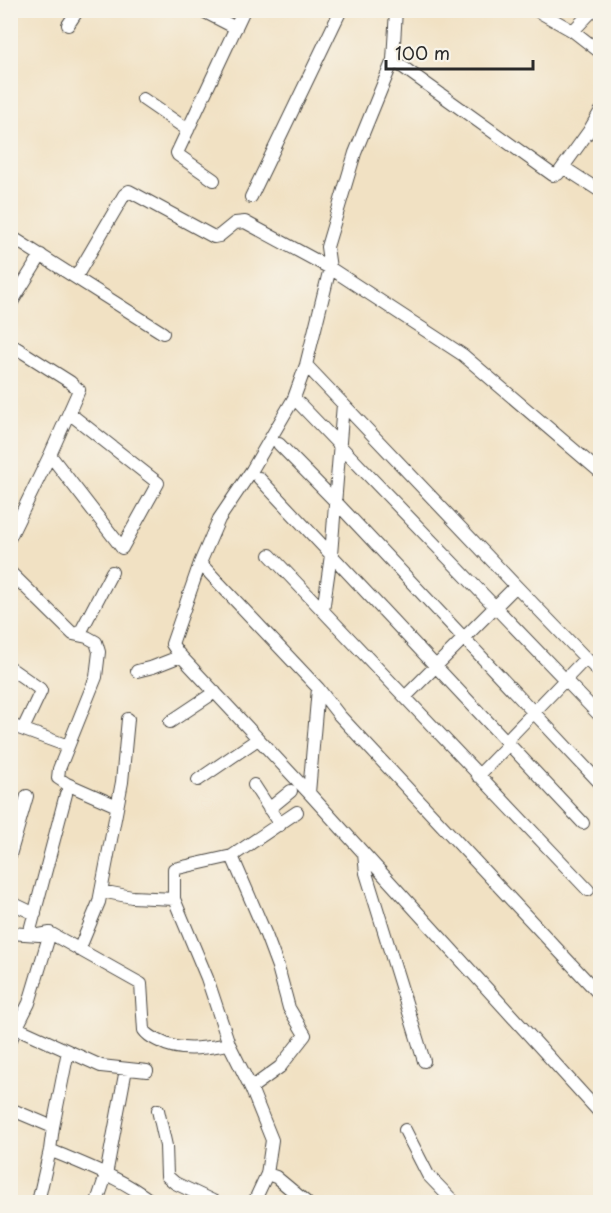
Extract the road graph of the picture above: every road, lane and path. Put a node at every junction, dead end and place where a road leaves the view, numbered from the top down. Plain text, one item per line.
1 (78, 10) edge
2 (201, 10) edge
3 (244, 10) edge
4 (341, 10) edge
5 (396, 10) edge
6 (536, 10) edge
7 (593, 10) edge
8 (68, 25) dead end
9 (236, 28) junction
10 (573, 31) junction
11 (600, 52) edge
12 (393, 60) junction
13 (143, 99) dead end
14 (600, 112) edge
15 (188, 130) junction
16 (563, 167) junction
17 (214, 180) dead end
18 (600, 191) edge
19 (251, 197) dead end
20 (10, 236) edge
21 (40, 255) junction
22 (330, 268) junction
23 (76, 277) junction
24 (10, 305) edge
25 (163, 333) dead end
26 (10, 344) edge
27 (306, 365) junction
28 (294, 398) junction
29 (343, 404) junction
30 (69, 413) junction
31 (279, 444) dead end
32 (340, 446) junction
33 (50, 455) junction
34 (600, 472) edge
35 (259, 478) dead end
36 (336, 502) junction
37 (10, 537) edge
38 (270, 555) dead end
39 (331, 555) junction
40 (200, 563) junction
41 (10, 572) edge
42 (112, 572) dead end
43 (516, 586) junction
44 (496, 606) junction
45 (323, 611) junction
46 (79, 635) junction
47 (464, 638) junction
48 (181, 656) junction
49 (586, 658) junction
50 (436, 666) junction
51 (10, 668) edge
52 (137, 671) dead end
53 (600, 673) edge
54 (565, 679) junction
55 (318, 688) junction
56 (214, 692) junction
57 (405, 697) junction
58 (533, 712) junction
59 (600, 716) edge
60 (128, 719) dead end
61 (170, 722) dead end
62 (10, 723) edge
63 (23, 729) junction
64 (258, 739) junction
65 (507, 742) junction
66 (68, 746) junction
67 (478, 776) junction
68 (198, 780) dead end
69 (600, 783) edge
70 (254, 785) dead end
71 (291, 791) dead end
72 (66, 794) dead end
73 (309, 794) junction
74 (27, 796) dead end
75 (117, 806) junction
76 (270, 809) junction
77 (297, 812) dead end
78 (583, 823) dead end
79 (280, 825) junction
80 (364, 854) junction
81 (10, 855) edge
82 (232, 856) junction
83 (588, 890) dead end
84 (101, 891) junction
85 (174, 899) junction
86 (10, 902) edge
87 (35, 914) junction
88 (10, 933) edge
89 (50, 933) junction
90 (29, 934) junction
91 (79, 950) junction
92 (600, 995) edge
93 (17, 1028) junction
94 (10, 1041) edge
95 (229, 1044) junction
96 (68, 1051) junction
97 (424, 1061) dead end
98 (126, 1069) junction
99 (147, 1071) dead end
100 (251, 1088) junction
101 (158, 1110) dead end
102 (10, 1111) edge
103 (600, 1113) edge
104 (53, 1127) junction
105 (405, 1130) dead end
106 (50, 1150) junction
107 (267, 1173) junction
108 (106, 1174) junction
109 (38, 1203) edge
110 (97, 1203) edge
111 (152, 1203) edge
112 (215, 1203) edge
113 (254, 1203) edge
114 (306, 1203) edge
115 (454, 1203) edge

1 - 8 street
2 - 9 street
3 - 9 street
4 - 19 street
5 - 12 street
6 - 10 street
7 - 10 street
9 - 15 street
10 - 11 street
12 - 16 street
12 - 22 street
13 - 15 street
14 - 16 street
15 - 17 street
16 - 18 street
20 - 21 street
21 - 23 street
21 - 24 street
22 - 23 street
22 - 27 street
22 - 34 street
23 - 25 street
26 - 30 street
27 - 28 street
27 - 29 street
28 - 32 street
28 - 40 street
29 - 32 street
29 - 43 street
30 - 33 street
30 - 33 street
31 - 36 street
32 - 36 street
32 - 44 street
33 - 37 street
35 - 39 street
36 - 39 street
36 - 47 street
38 - 45 street
39 - 45 street
39 - 50 street
40 - 48 street
40 - 55 street
41 - 46 street
42 - 46 street
43 - 44 street
43 - 49 street
44 - 47 street
44 - 54 street
45 - 57 street
46 - 66 street
47 - 50 street
47 - 58 street
48 - 52 street
48 - 56 street
49 - 53 street
49 - 54 street
50 - 57 street
50 - 65 street
51 - 63 street
54 - 58 street
54 - 59 street
55 - 73 street
55 - 92 street
56 - 61 street
56 - 64 street
57 - 67 street
58 - 65 street
58 - 69 street
60 - 75 street
62 - 63 street
63 - 66 street
64 - 68 street
64 - 73 street
65 - 67 street
65 - 78 street
66 - 75 street
67 - 83 street
70 - 76 street
71 - 76 street
72 - 87 street
73 - 80 street
74 - 81 street
75 - 84 street
76 - 79 street
77 - 79 street
79 - 82 street
80 - 97 street
80 - 103 street
82 - 85 street
82 - 100 street
84 - 85 street
84 - 91 street
85 - 95 street
86 - 87 street
87 - 90 street
88 - 90 street
89 - 90 street
89 - 91 street
89 - 93 street
91 - 95 street
93 - 94 street
93 - 96 street
95 - 100 street
96 - 98 street
96 - 104 street
98 - 99 street
98 - 108 street
100 - 107 street
101 - 112 street
102 - 104 street
104 - 106 street
105 - 115 street
106 - 108 street
106 - 109 street
107 - 113 street
107 - 114 street
108 - 110 street
108 - 111 street

